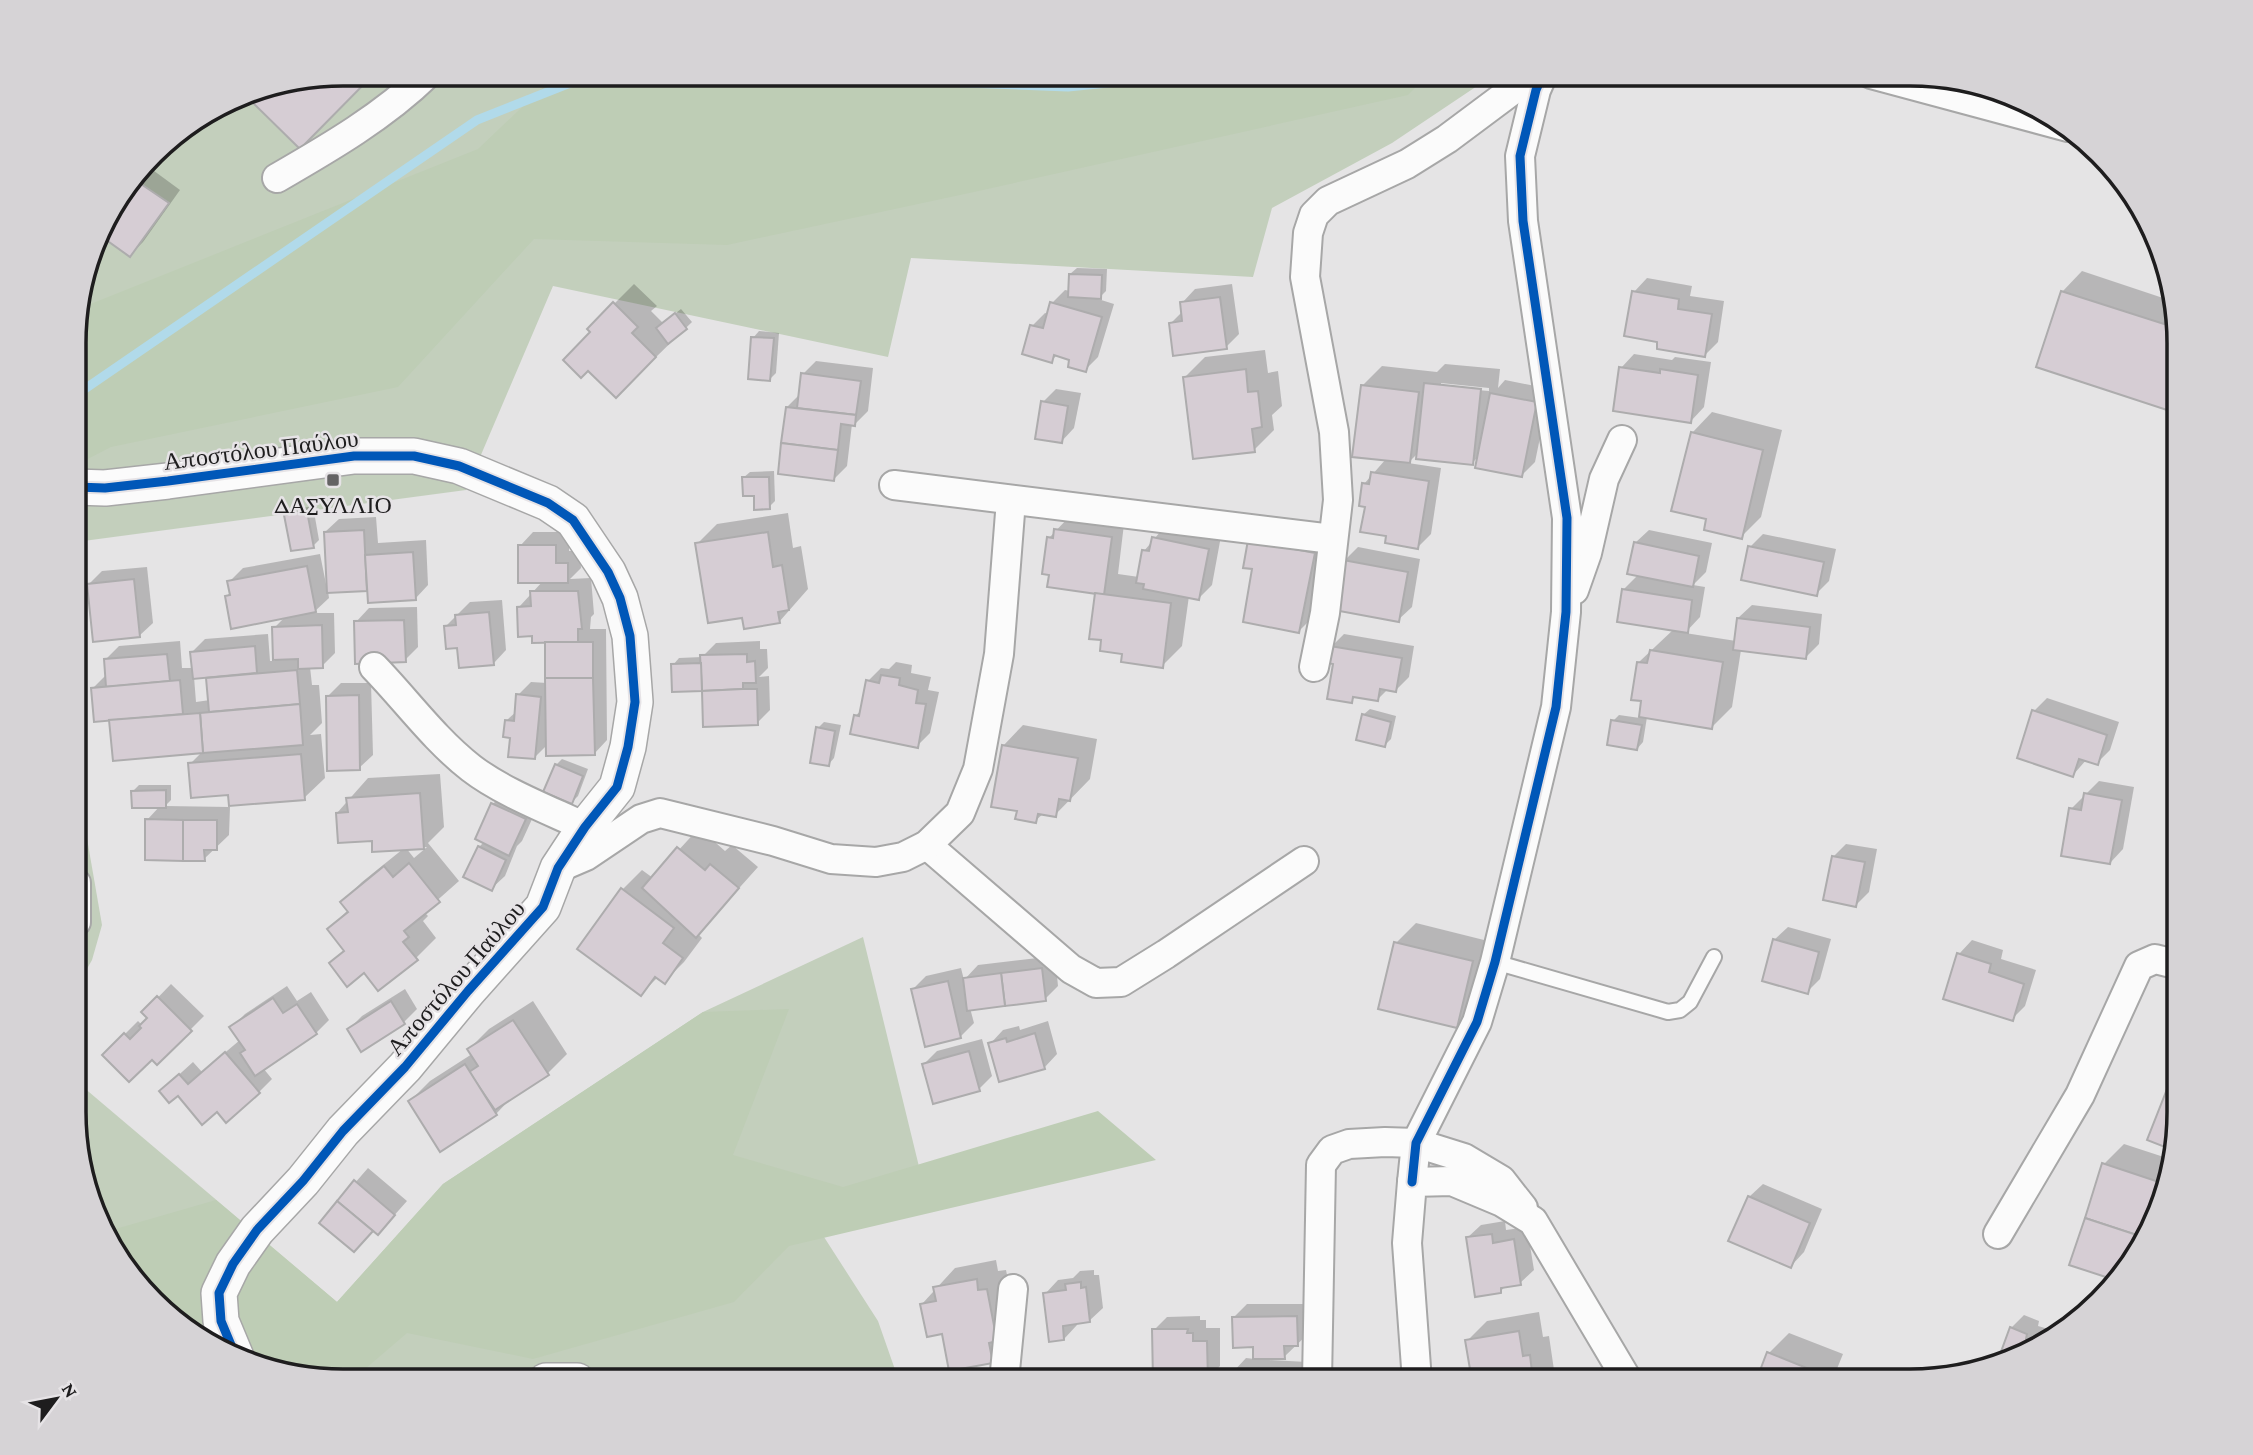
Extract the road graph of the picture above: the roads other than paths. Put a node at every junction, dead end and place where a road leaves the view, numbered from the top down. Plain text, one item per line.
1 (415, 86) edge
2 (1516, 86) edge
3 (1538, 86) edge
4 (1916, 86) edge
5 (2036, 118) edge
6 (276, 178) dead end
7 (1622, 440) dead end
8 (894, 485) dead end
9 (86, 487) edge
10 (1011, 500) junction
11 (1332, 539) junction
12 (1566, 612) junction
13 (374, 667) dead end
14 (1314, 667) dead end
15 (585, 827) junction
16 (927, 845) junction
17 (1304, 862) dead end
18 (558, 868) junction
19 (1714, 957) dead end
20 (1495, 962) junction
21 (2167, 962) edge
22 (1416, 1143) junction
23 (1412, 1182) junction
24 (1533, 1221) junction
25 (1998, 1234) dead end
26 (1013, 1289) dead end
27 (230, 1344) edge
28 (1005, 1369) edge
29 (1317, 1369) edge
30 (1416, 1369) edge
31 (1621, 1369) edge

1 - 6 street
2 - 11 street
3 - 12 street
4 - 5 street
7 - 12 street
8 - 10 street
9 - 15 street, Αποστόλου Παύλου
10 - 11 street
10 - 16 street
11 - 14 street
12 - 20 street
13 - 15 street
15 - 18 street, Αποστόλου Παύλου
16 - 17 street
16 - 18 street
18 - 27 street, Αποστόλου Παύλου
19 - 20 lane
20 - 22 street
21 - 25 street
22 - 23 street
22 - 24 street
22 - 29 street
23 - 24 street
23 - 30 street
24 - 31 street
26 - 28 street

